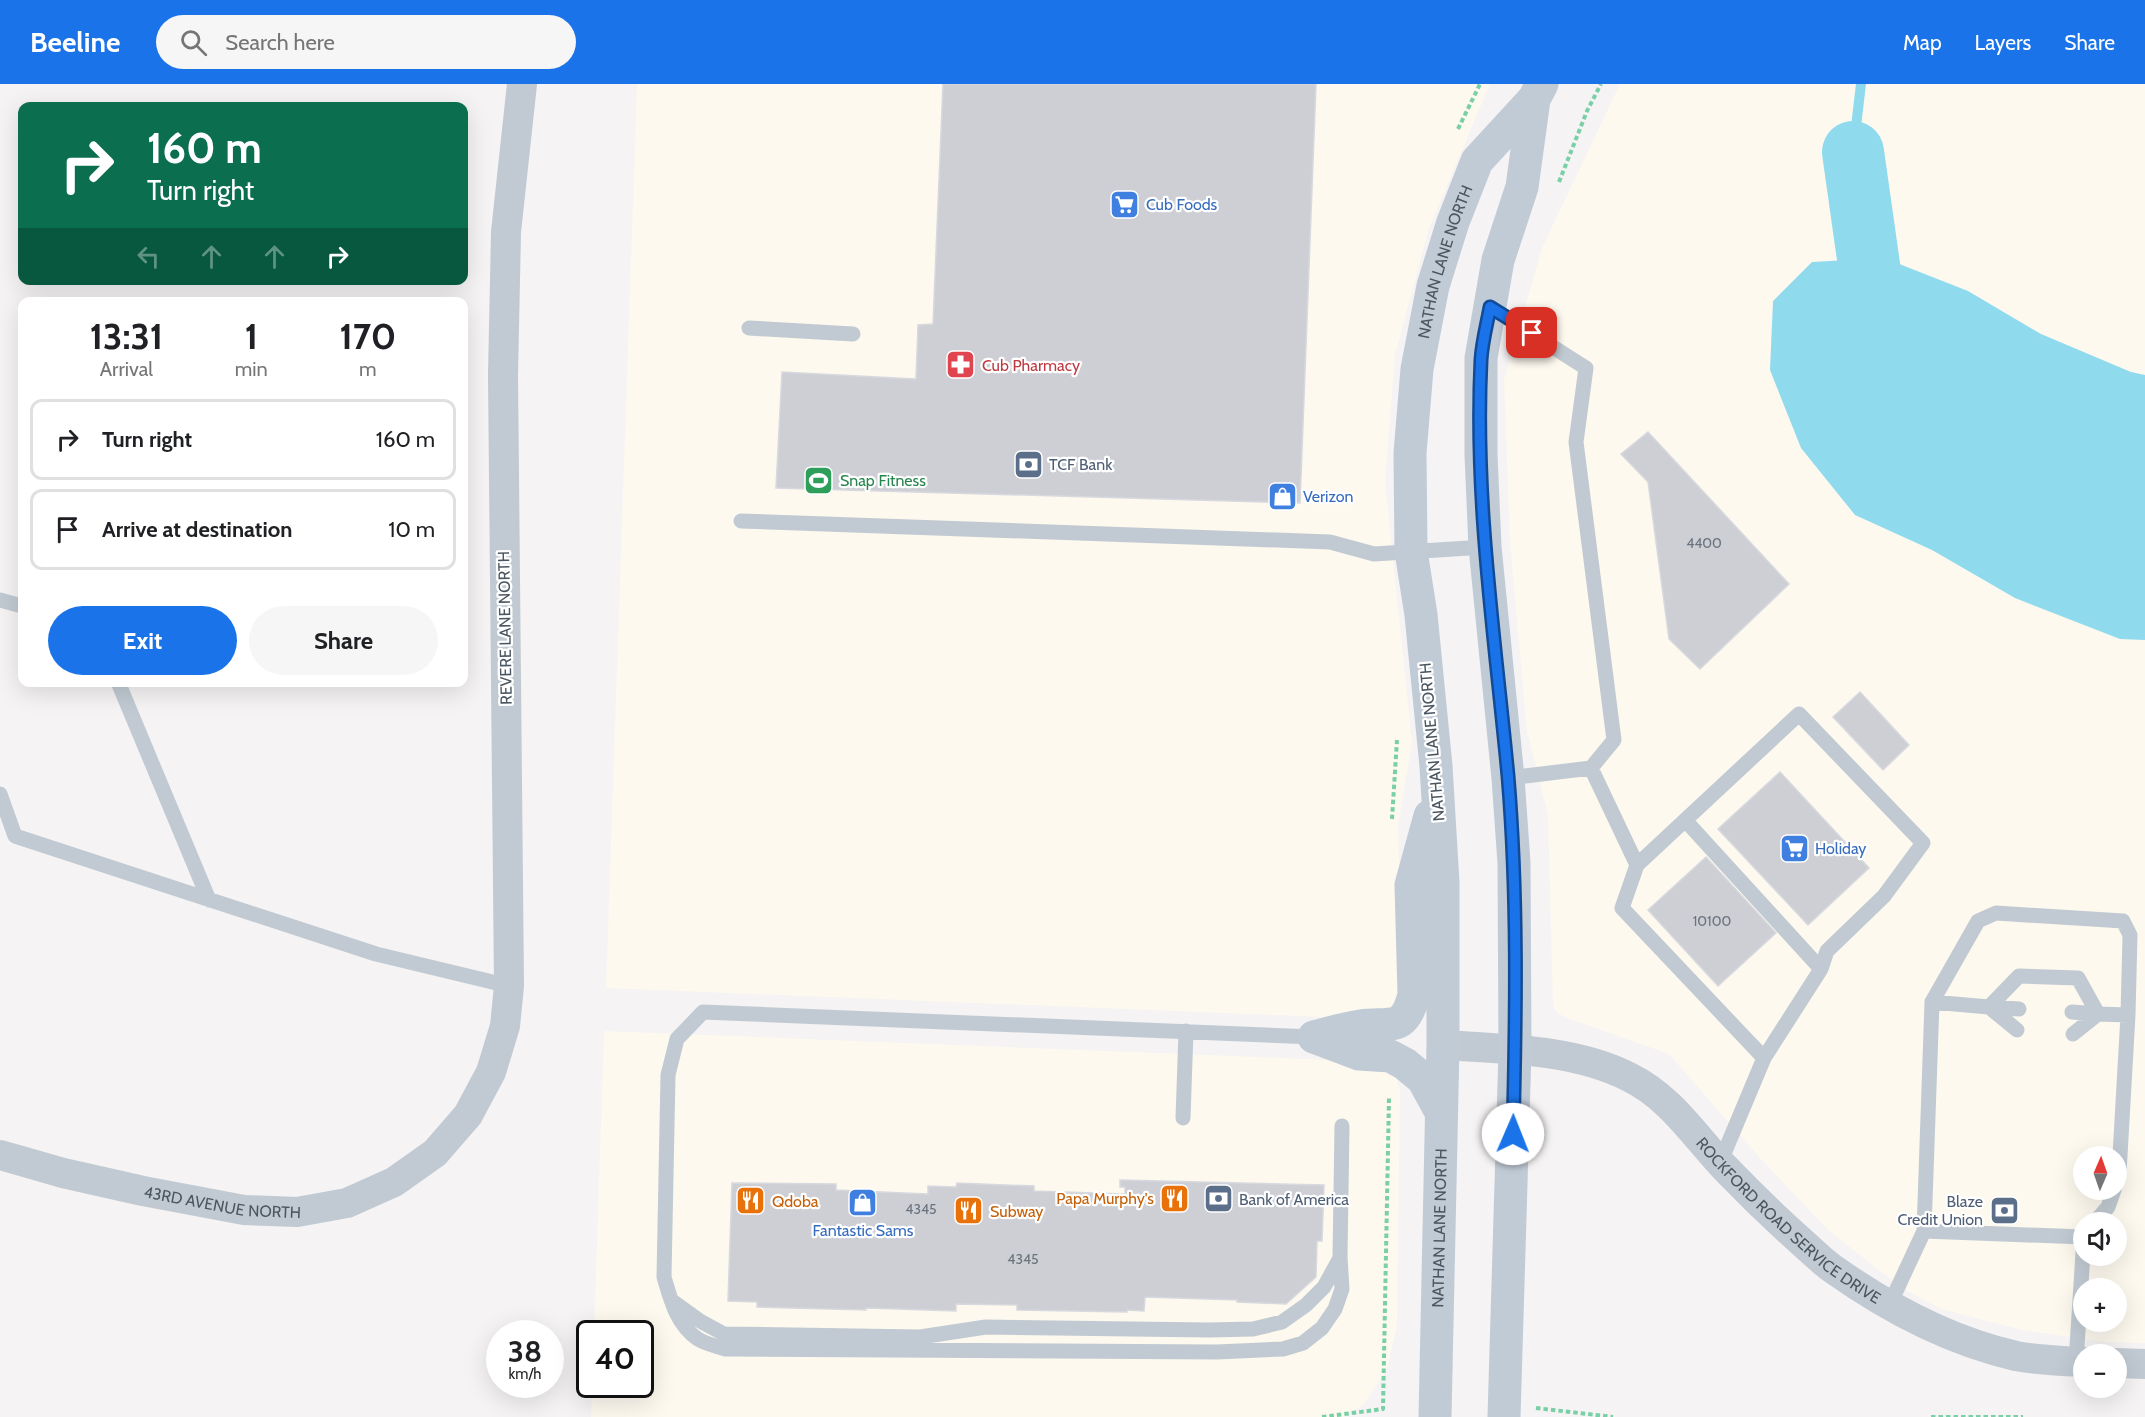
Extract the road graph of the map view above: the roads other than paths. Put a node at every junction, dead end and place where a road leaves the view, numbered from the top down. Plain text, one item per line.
1 (522, 84) edge
2 (1538, 92) edge
3 (1490, 307) junction
4 (749, 328) dead end
5 (853, 334) dead end
6 (741, 520) dead end
7 (1485, 547) junction
8 (1412, 551) junction
9 (0, 600) edge
10 (18, 605) edge
11 (120, 687) edge
12 (1591, 768) junction
13 (1508, 778) junction
14 (1438, 788) junction
15 (0, 794) edge
16 (1685, 820) junction
17 (1637, 865) junction
18 (209, 900) junction
19 (1821, 969) junction
20 (509, 986) junction
21 (1932, 1002) junction
22 (1989, 1007) junction
23 (2019, 1009) dead end
24 (2072, 1012) dead end
25 (2098, 1014) junction
26 (2128, 1015) junction
27 (2017, 1030) dead end
28 (1186, 1031) junction
29 (2073, 1034) dead end
30 (1314, 1037) junction
31 (1443, 1045) junction
32 (1515, 1050) junction
33 (1764, 1058) junction
34 (1441, 1112) junction
35 (1183, 1118) dead end
36 (1342, 1126) dead end
37 (2121, 1146) edge
38 (435, 1153) joint
39 (0, 1155) edge
40 (1720, 1163) junction
41 (1924, 1231) junction
42 (2073, 1237) edge
43 (1340, 1257) junction
44 (2082, 1266) edge
45 (670, 1300) junction
46 (1890, 1304) junction
47 (2080, 1344) edge
48 (2073, 1361) edge
49 (2127, 1363) edge
50 (2145, 1364) edge
51 (1435, 1417) edge
52 (1504, 1417) edge

1 - 20 street, REVERE LANE NORTH
2 - 3 street, NATHAN LANE NORTH
2 - 8 street, NATHAN LANE NORTH
3 - 7 street, NATHAN LANE NORTH
3 - 12 lane
4 - 5 lane
6 - 8 lane
7 - 8 lane
7 - 13 street, NATHAN LANE NORTH
8 - 14 street, NATHAN LANE NORTH
9 - 10 lane
11 - 18 lane
12 - 13 lane
12 - 17 lane
13 - 32 street, NATHAN LANE NORTH
14 - 30 street
14 - 31 street, NATHAN LANE NORTH
15 - 18 lane
16 - 17 lane
16 - 19 lane
16 - 19 lane
17 - 33 lane
18 - 20 lane
19 - 33 lane
20 - 38 street, REVERE LANE NORTH
21 - 22 lane
21 - 26 lane
21 - 41 lane
22 - 23 lane
22 - 25 lane
22 - 27 lane
24 - 25 lane
25 - 26 lane
25 - 29 lane
26 - 37 lane
28 - 30 lane
28 - 35 lane
28 - 45 lane
30 - 34 street
31 - 32 street, ROCKFORD ROAD SERVICE DRIVE
31 - 34 street, NATHAN LANE NORTH
32 - 40 street, ROCKFORD ROAD SERVICE DRIVE
32 - 52 street, NATHAN LANE NORTH
33 - 40 lane
34 - 51 street, NATHAN LANE NORTH
36 - 43 lane
38 - 39 street, 43RD AVENUE NORTH
40 - 46 street, ROCKFORD ROAD SERVICE DRIVE
41 - 42 lane
41 - 46 lane
43 - 45 lane
43 - 45 lane
44 - 47 lane
46 - 48 street, ROCKFORD ROAD SERVICE DRIVE
49 - 50 street

